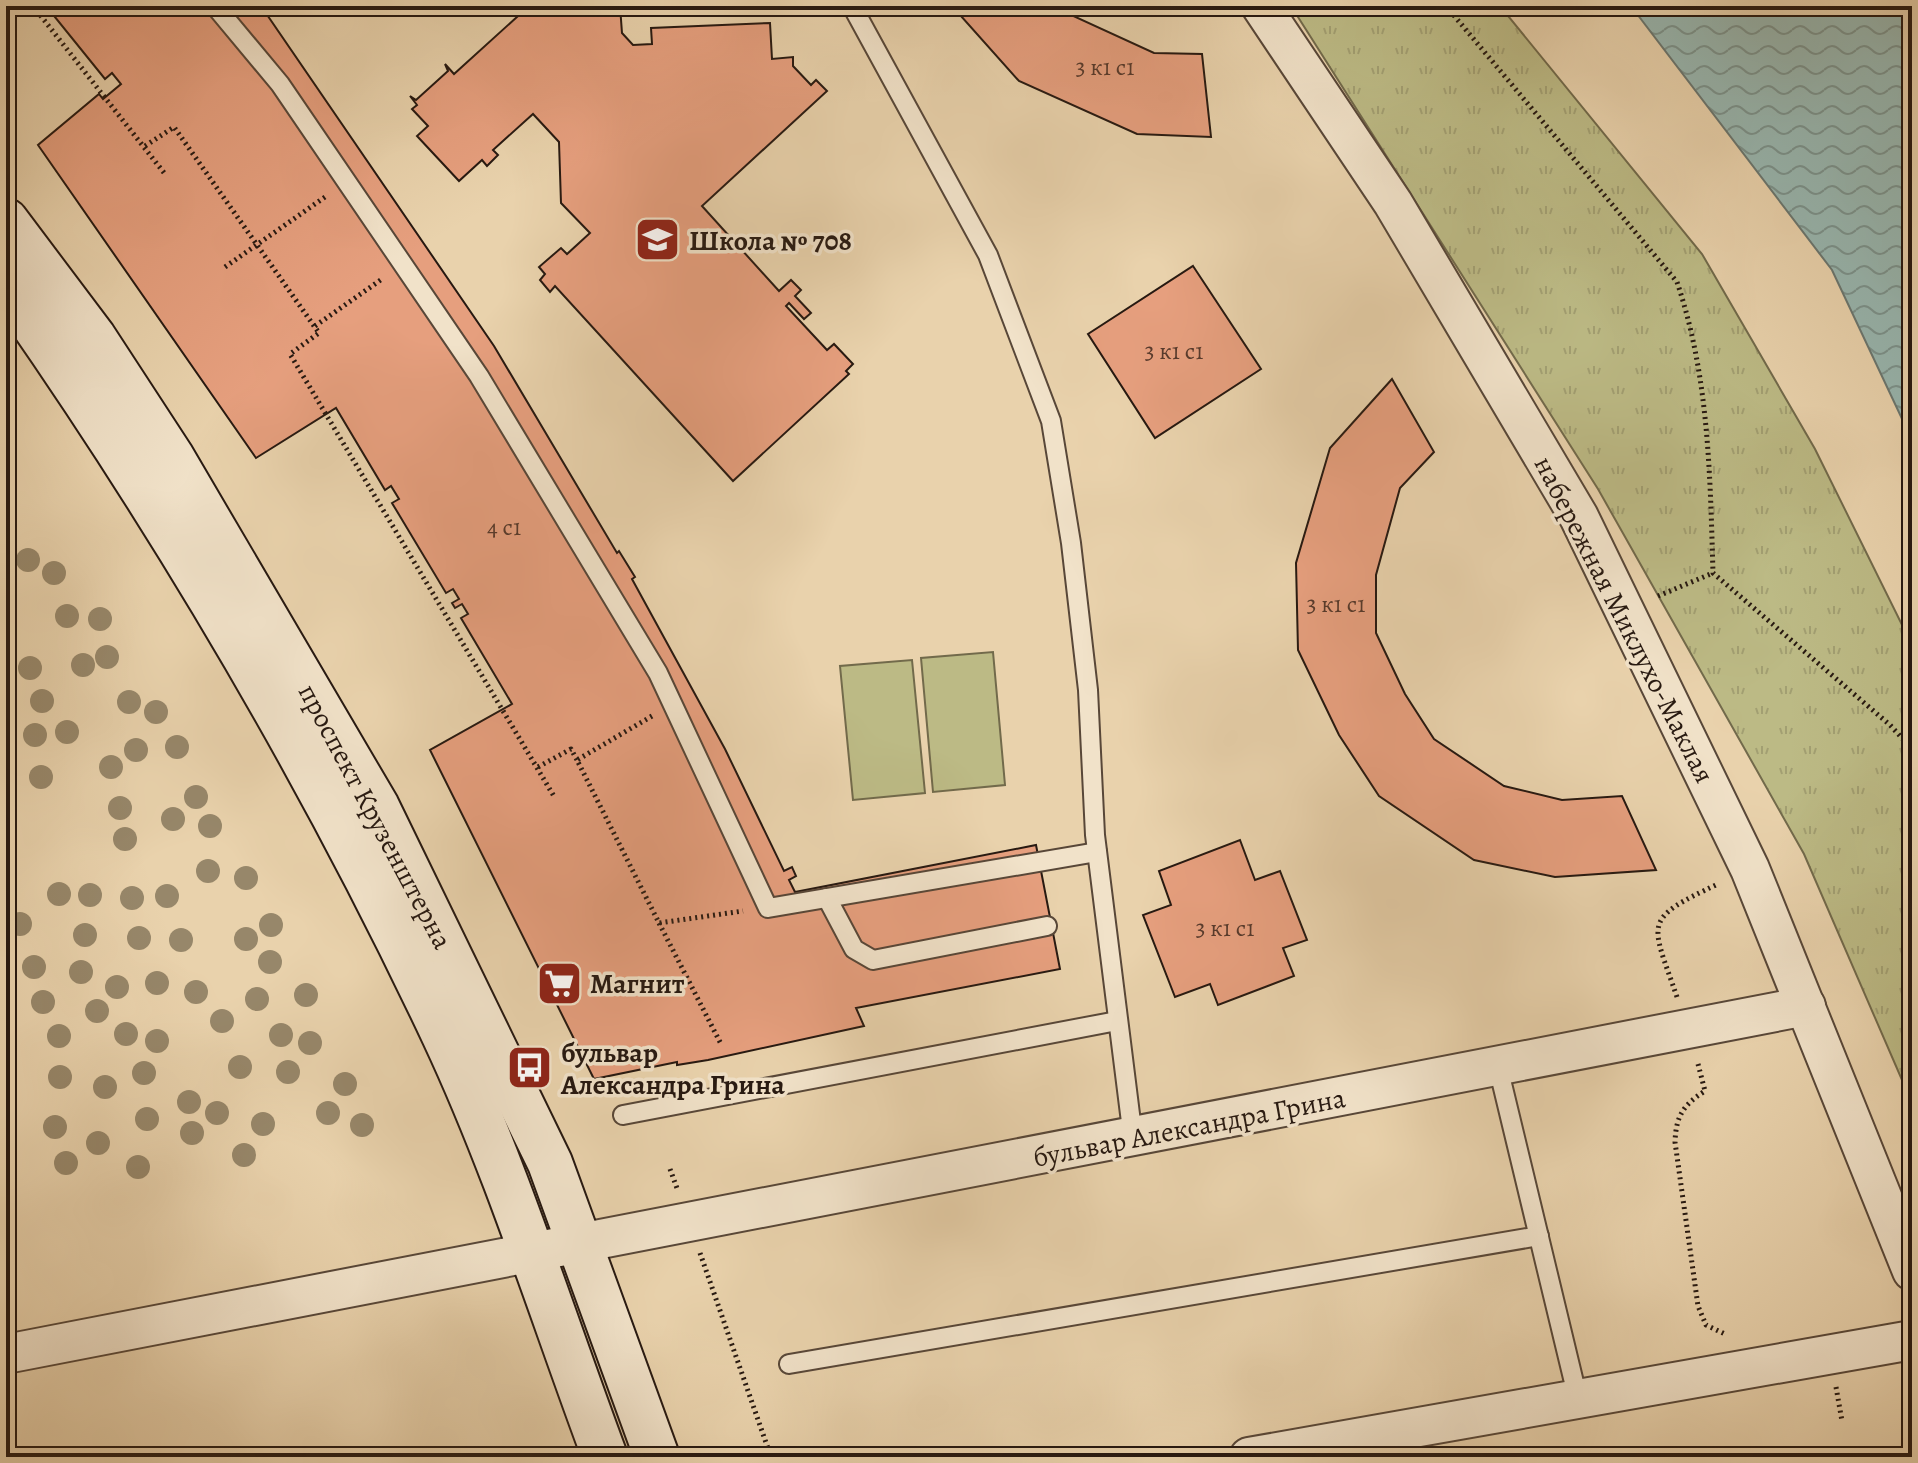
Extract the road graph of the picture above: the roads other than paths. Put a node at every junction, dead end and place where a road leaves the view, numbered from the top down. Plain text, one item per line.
1 (215, 6) edge
2 (852, 6) edge
3 (1261, 6) edge
4 (6, 221) edge
5 (6, 285) edge
6 (1097, 852) junction
7 (827, 898) junction
8 (1047, 926) dead end
9 (1806, 1006) junction
10 (1117, 1021) junction
11 (1498, 1067) junction
12 (623, 1115) dead end
13 (1133, 1138) junction
14 (1539, 1236) junction
15 (579, 1245) junction
16 (529, 1254) junction
17 (1912, 1271) edge
18 (1912, 1340) edge
19 (6, 1354) edge
20 (789, 1364) dead end
21 (1578, 1399) junction
22 (1272, 1455) edge
23 (605, 1457) edge
24 (657, 1457) edge

1 - 7 lane
2 - 6 lane
3 - 9 street, набережная Миклухо-Маклая
4 - 15 main road, проспект Крузенштерна
5 - 16 main road, проспект Крузенштерна
6 - 7 lane
6 - 10 lane
7 - 8 lane
9 - 11 street, бульвар Александра Грина
9 - 17 street, набережная Миклухо-Маклая
10 - 12 lane
10 - 13 lane
11 - 13 street, бульвар Александра Грина
11 - 14 lane
13 - 15 street, бульвар Александра Грина
14 - 20 lane
14 - 21 lane
15 - 16 street, бульвар Александра Грина
15 - 24 main road, проспект Крузенштерна
16 - 19 street, бульвар Александра Грина
16 - 23 main road, проспект Крузенштерна
18 - 21 street
21 - 22 street

